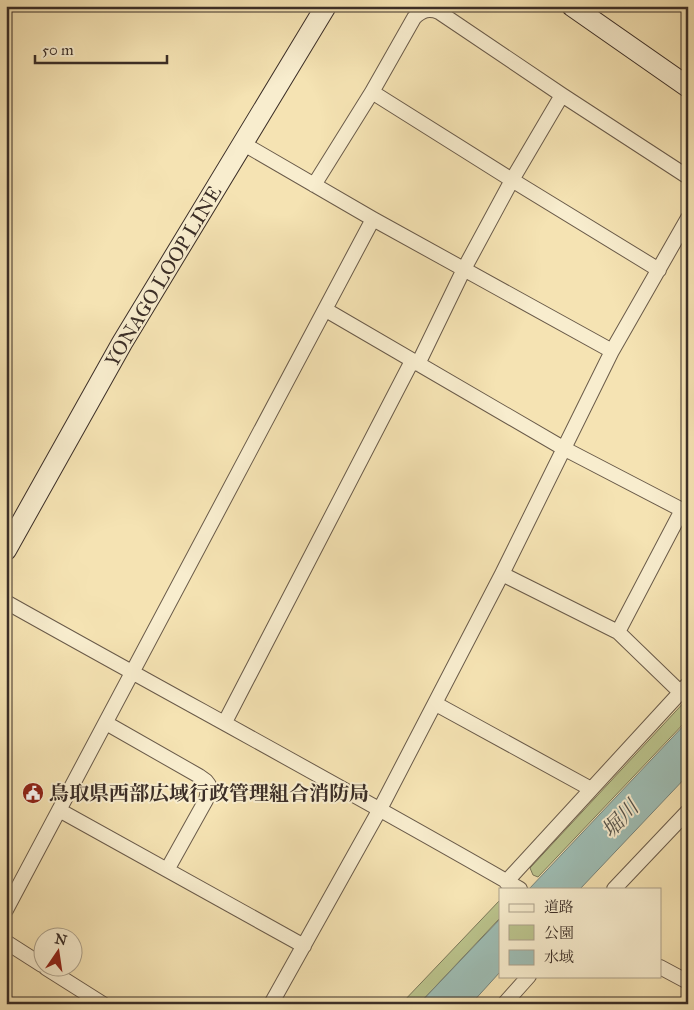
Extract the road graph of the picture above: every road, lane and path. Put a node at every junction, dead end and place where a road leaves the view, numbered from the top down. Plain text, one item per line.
1 (326, 6) edge
2 (572, 6) edge
3 (688, 87) edge
4 (372, 92) junction
5 (562, 95) junction
6 (242, 143) junction
7 (688, 177) edge
8 (512, 180) junction
9 (314, 185) junction
10 (688, 218) edge
11 (373, 219) junction
12 (464, 269) junction
13 (659, 270) junction
14 (326, 310) junction
15 (612, 351) junction
16 (415, 362) junction
17 (563, 448) junction
18 (685, 511) edge
19 (6, 550) edge
20 (502, 574) junction
21 (6, 602) edge
22 (618, 632) junction
23 (133, 673) junction
24 (684, 688) edge
25 (436, 704) junction
26 (225, 722) junction
27 (106, 723) junction
28 (592, 789) junction
29 (380, 809) junction
30 (59, 810) junction
31 (688, 811) edge
32 (167, 870) junction
33 (514, 885) edge
34 (615, 888) edge
35 (6, 910) edge
36 (6, 942) edge
37 (304, 946) junction
38 (32, 959) edge
39 (662, 968) edge
40 (62, 978) edge
41 (527, 978) edge
42 (688, 982) edge
43 (103, 1004) edge
44 (271, 1004) edge
45 (504, 1004) edge

1 - 6 main road, YONAGO LOOP LINE
2 - 3 main road
4 - 5 street
4 - 8 street
4 - 9 street
5 - 7 street
5 - 8 street
6 - 9 street
6 - 19 main road, YONAGO LOOP LINE
8 - 12 street
8 - 13 street
9 - 11 street
10 - 13 street
11 - 12 street
11 - 14 street
12 - 15 street
12 - 16 street
13 - 15 street
14 - 16 street
14 - 23 street
15 - 17 street
16 - 17 street
16 - 26 street
17 - 18 street
17 - 20 street
18 - 22 street
20 - 22 street
20 - 25 street
21 - 23 street
22 - 24 street
23 - 26 street
23 - 27 street
24 - 28 street
25 - 28 street
25 - 29 street
26 - 29 street
27 - 30 street
27 - 32 street
28 - 33 street
29 - 33 street
29 - 37 street
30 - 32 street
30 - 35 street
31 - 34 street
32 - 37 street
36 - 38 street
37 - 44 street
39 - 42 street
40 - 43 street
41 - 45 street

